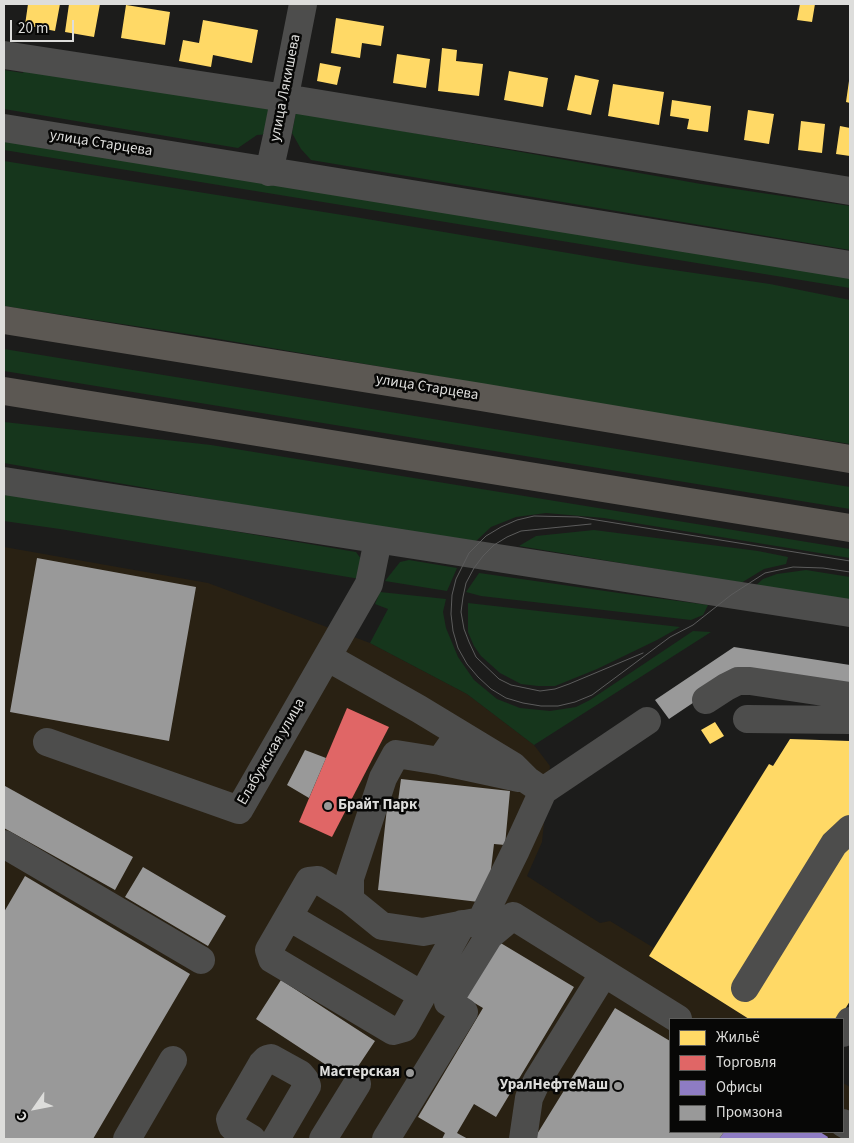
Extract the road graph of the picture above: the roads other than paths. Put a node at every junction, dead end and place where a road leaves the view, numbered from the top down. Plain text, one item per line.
1 (303, 4) edge
2 (4, 55) edge
3 (285, 98) junction
4 (4, 128) edge
5 (268, 172) junction
6 (850, 191) edge
7 (850, 265) edge
8 (4, 320) edge
9 (4, 391) edge
10 (850, 459) edge
11 (4, 481) edge
12 (850, 528) edge
13 (378, 540) junction
14 (850, 613) edge
15 (327, 657) junction
16 (850, 696) edge
17 (706, 700) dead end
18 (746, 720) dead end
19 (850, 720) edge
20 (647, 721) dead end
21 (458, 734) junction
22 (47, 742) dead end
23 (440, 761) junction
24 (535, 785) junction
25 (850, 829) edge
26 (4, 844) edge
27 (350, 900) junction
28 (288, 917) junction
29 (462, 924) junction
30 (201, 960) dead end
31 (604, 973) junction
32 (745, 988) dead end
33 (422, 995) junction
34 (676, 1018) edge
35 (173, 1060) dead end
36 (357, 1084) dead end
37 (850, 1134) edge
38 (127, 1139) edge
39 (252, 1139) edge
40 (276, 1139) edge
41 (323, 1139) edge
42 (386, 1139) edge
43 (523, 1139) edge
44 (847, 1139) edge

1 - 3 street, улица Лякишева
2 - 3 street
3 - 5 street, улица Лякишева
3 - 6 street
4 - 5 street, улица Старцева
5 - 7 street, улица Старцева
8 - 10 main road, улица Старцева
9 - 12 main road
11 - 13 street
13 - 14 street
13 - 15 street, Елабужская улица
15 - 21 street
15 - 22 street, Елабужская улица
16 - 17 street
18 - 19 street
20 - 24 street
21 - 23 street
21 - 24 street
23 - 24 street
23 - 27 street
24 - 29 street
25 - 32 street
26 - 30 street
27 - 28 street
27 - 29 street
28 - 33 street
28 - 33 street
29 - 33 street
31 - 34 street
31 - 42 street
31 - 43 street
35 - 38 street
36 - 41 street
37 - 44 street
39 - 40 street

